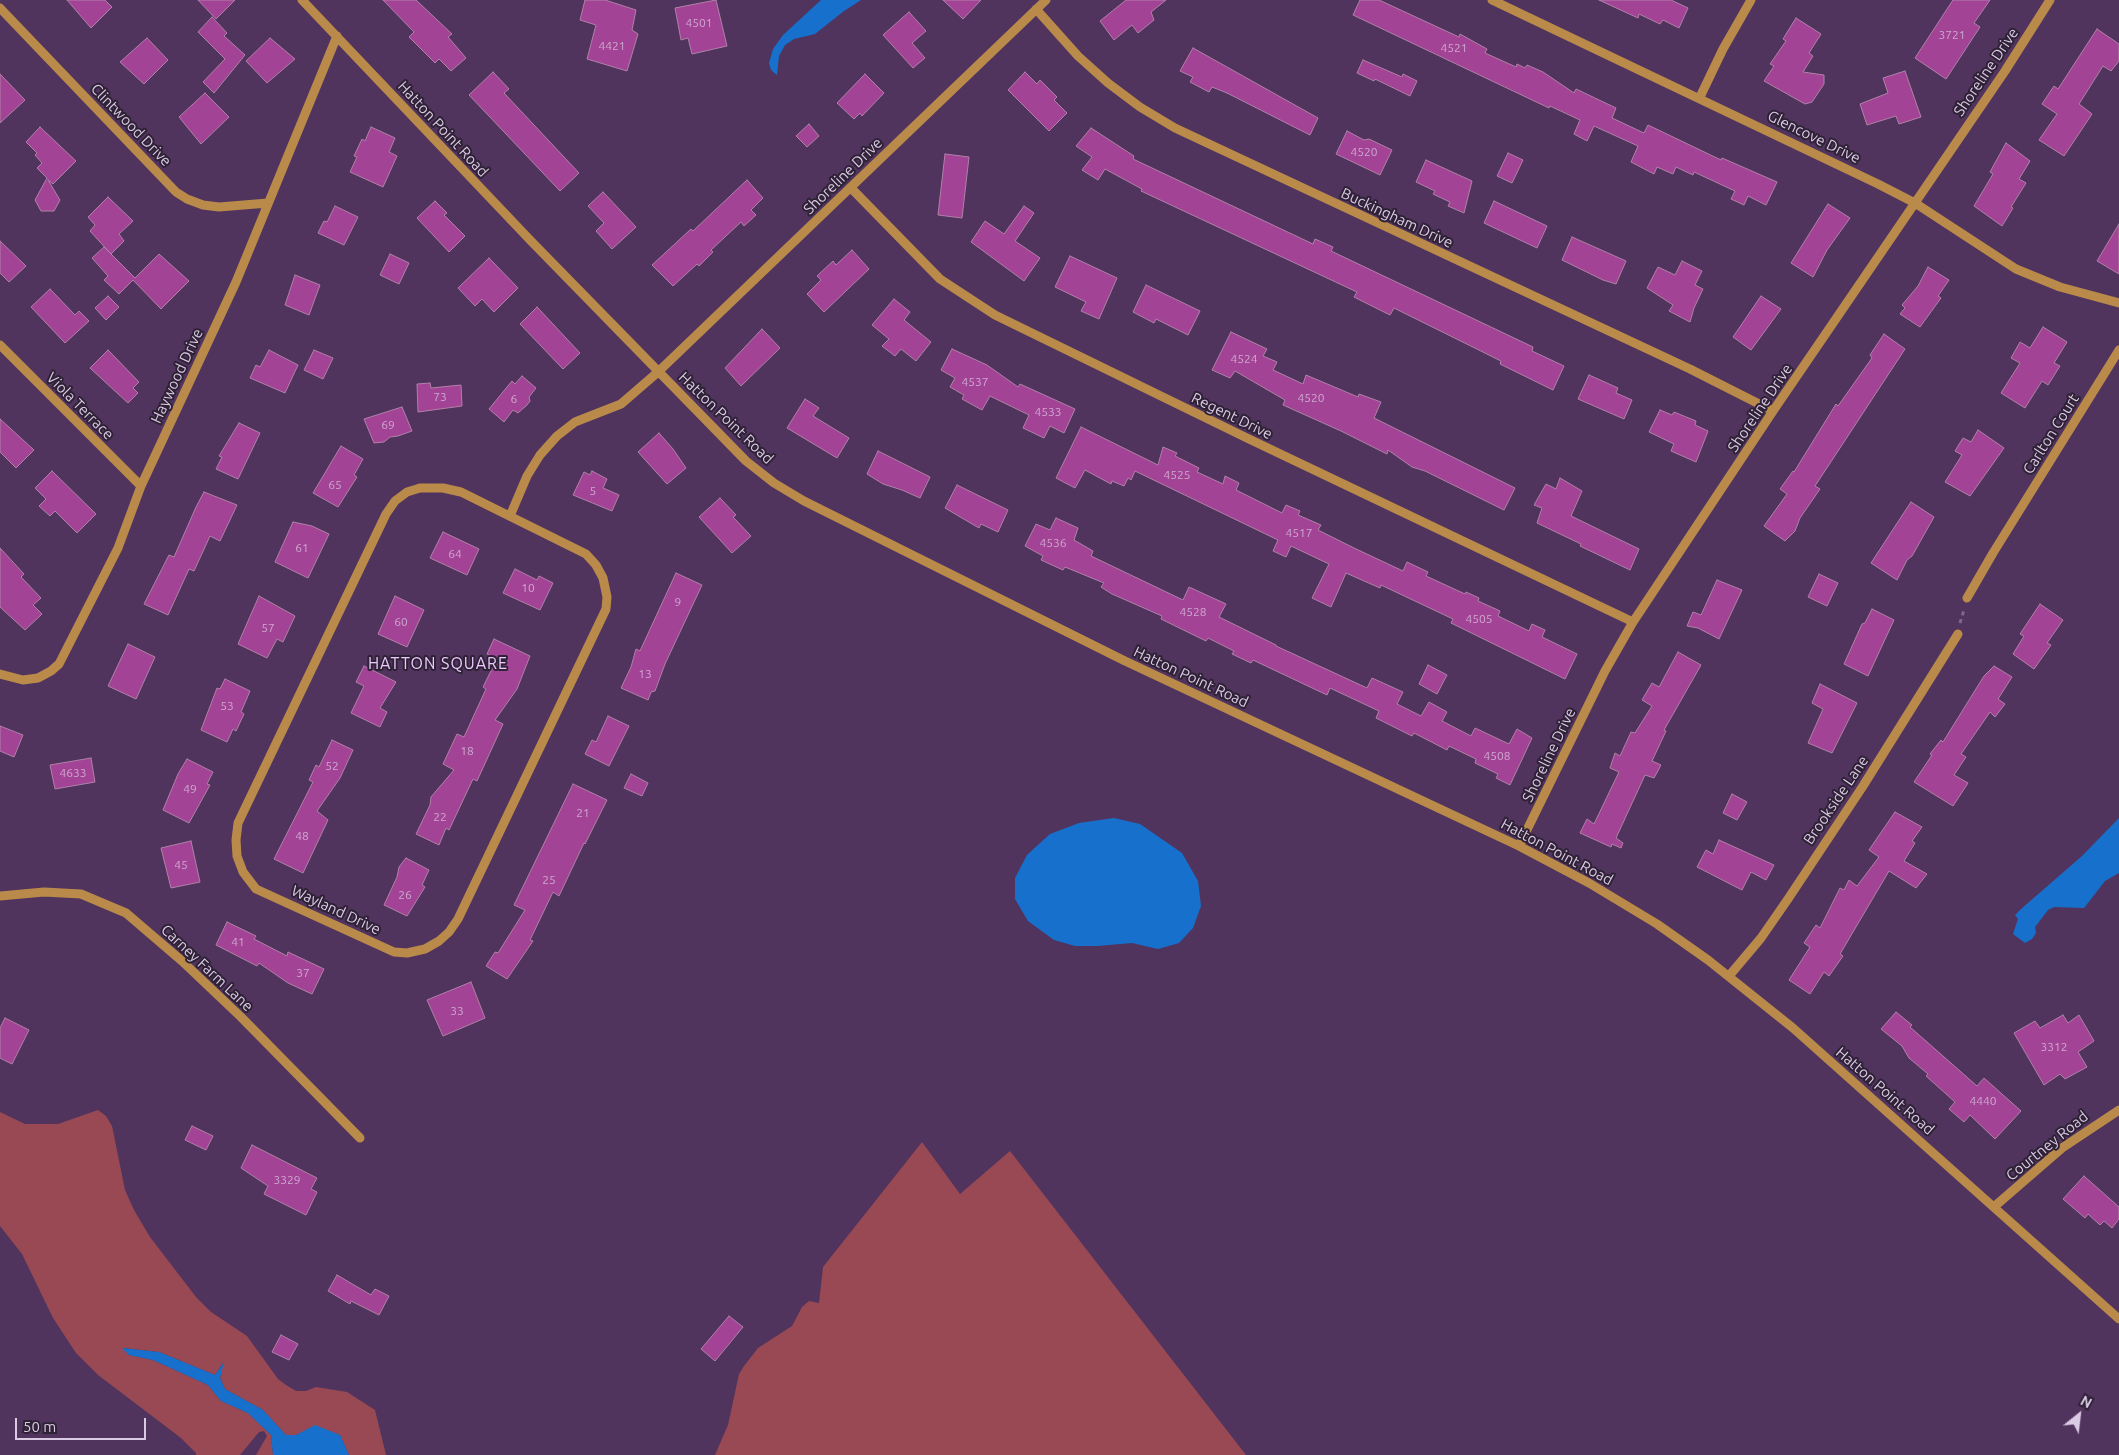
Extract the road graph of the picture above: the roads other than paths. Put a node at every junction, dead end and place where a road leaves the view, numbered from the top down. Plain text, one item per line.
1 (302, 0) edge
2 (1046, 0) edge
3 (1492, 0) edge
4 (1751, 0) edge
5 (2050, 0) edge
6 (0, 8) edge
7 (1036, 9) junction
8 (337, 36) junction
9 (1700, 97) junction
10 (851, 188) junction
11 (268, 203) junction
12 (1915, 203) junction
13 (2119, 303) edge
14 (0, 346) edge
15 (2119, 350) edge
16 (658, 372) junction
17 (1773, 411) junction
18 (140, 486) junction
19 (510, 516) junction
20 (1967, 598) road end
21 (1634, 622) junction
22 (1958, 634) road end
23 (0, 674) edge
24 (1519, 846) junction
25 (0, 896) edge
26 (1730, 976) junction
27 (2119, 1110) edge
28 (360, 1138) dead end
29 (1995, 1206) junction
30 (2119, 1319) edge

1 - 8 street, Hatton Point Road
2 - 7 street, Shoreline Drive
3 - 9 street, Glencove Drive
4 - 9 street
5 - 12 street, Shoreline Drive
6 - 11 street, Clintwood Drive
7 - 10 street, Shoreline Drive
7 - 17 street, Buckingham Drive
8 - 11 street, Haywood Drive
8 - 16 street, Hatton Point Road
9 - 12 street, Glencove Drive
10 - 16 street, Shoreline Drive
10 - 21 street, Regent Drive
11 - 18 street, Haywood Drive
12 - 13 street, Glencove Drive
12 - 17 street, Shoreline Drive
14 - 18 street, Viola Terrace
15 - 20 street, Carlton Court
16 - 19 street
16 - 24 street, Hatton Point Road
17 - 21 street, Shoreline Drive
18 - 23 street, Haywood Drive
19 - 19 street, Wayland Drive
21 - 24 street, Shoreline Drive
22 - 26 street, Brookside Lane
24 - 26 street, Hatton Point Road
25 - 28 street, Carney Farm Lane
26 - 29 street, Hatton Point Road
27 - 29 street, Courtney Road
29 - 30 street, Hatton Point Road

